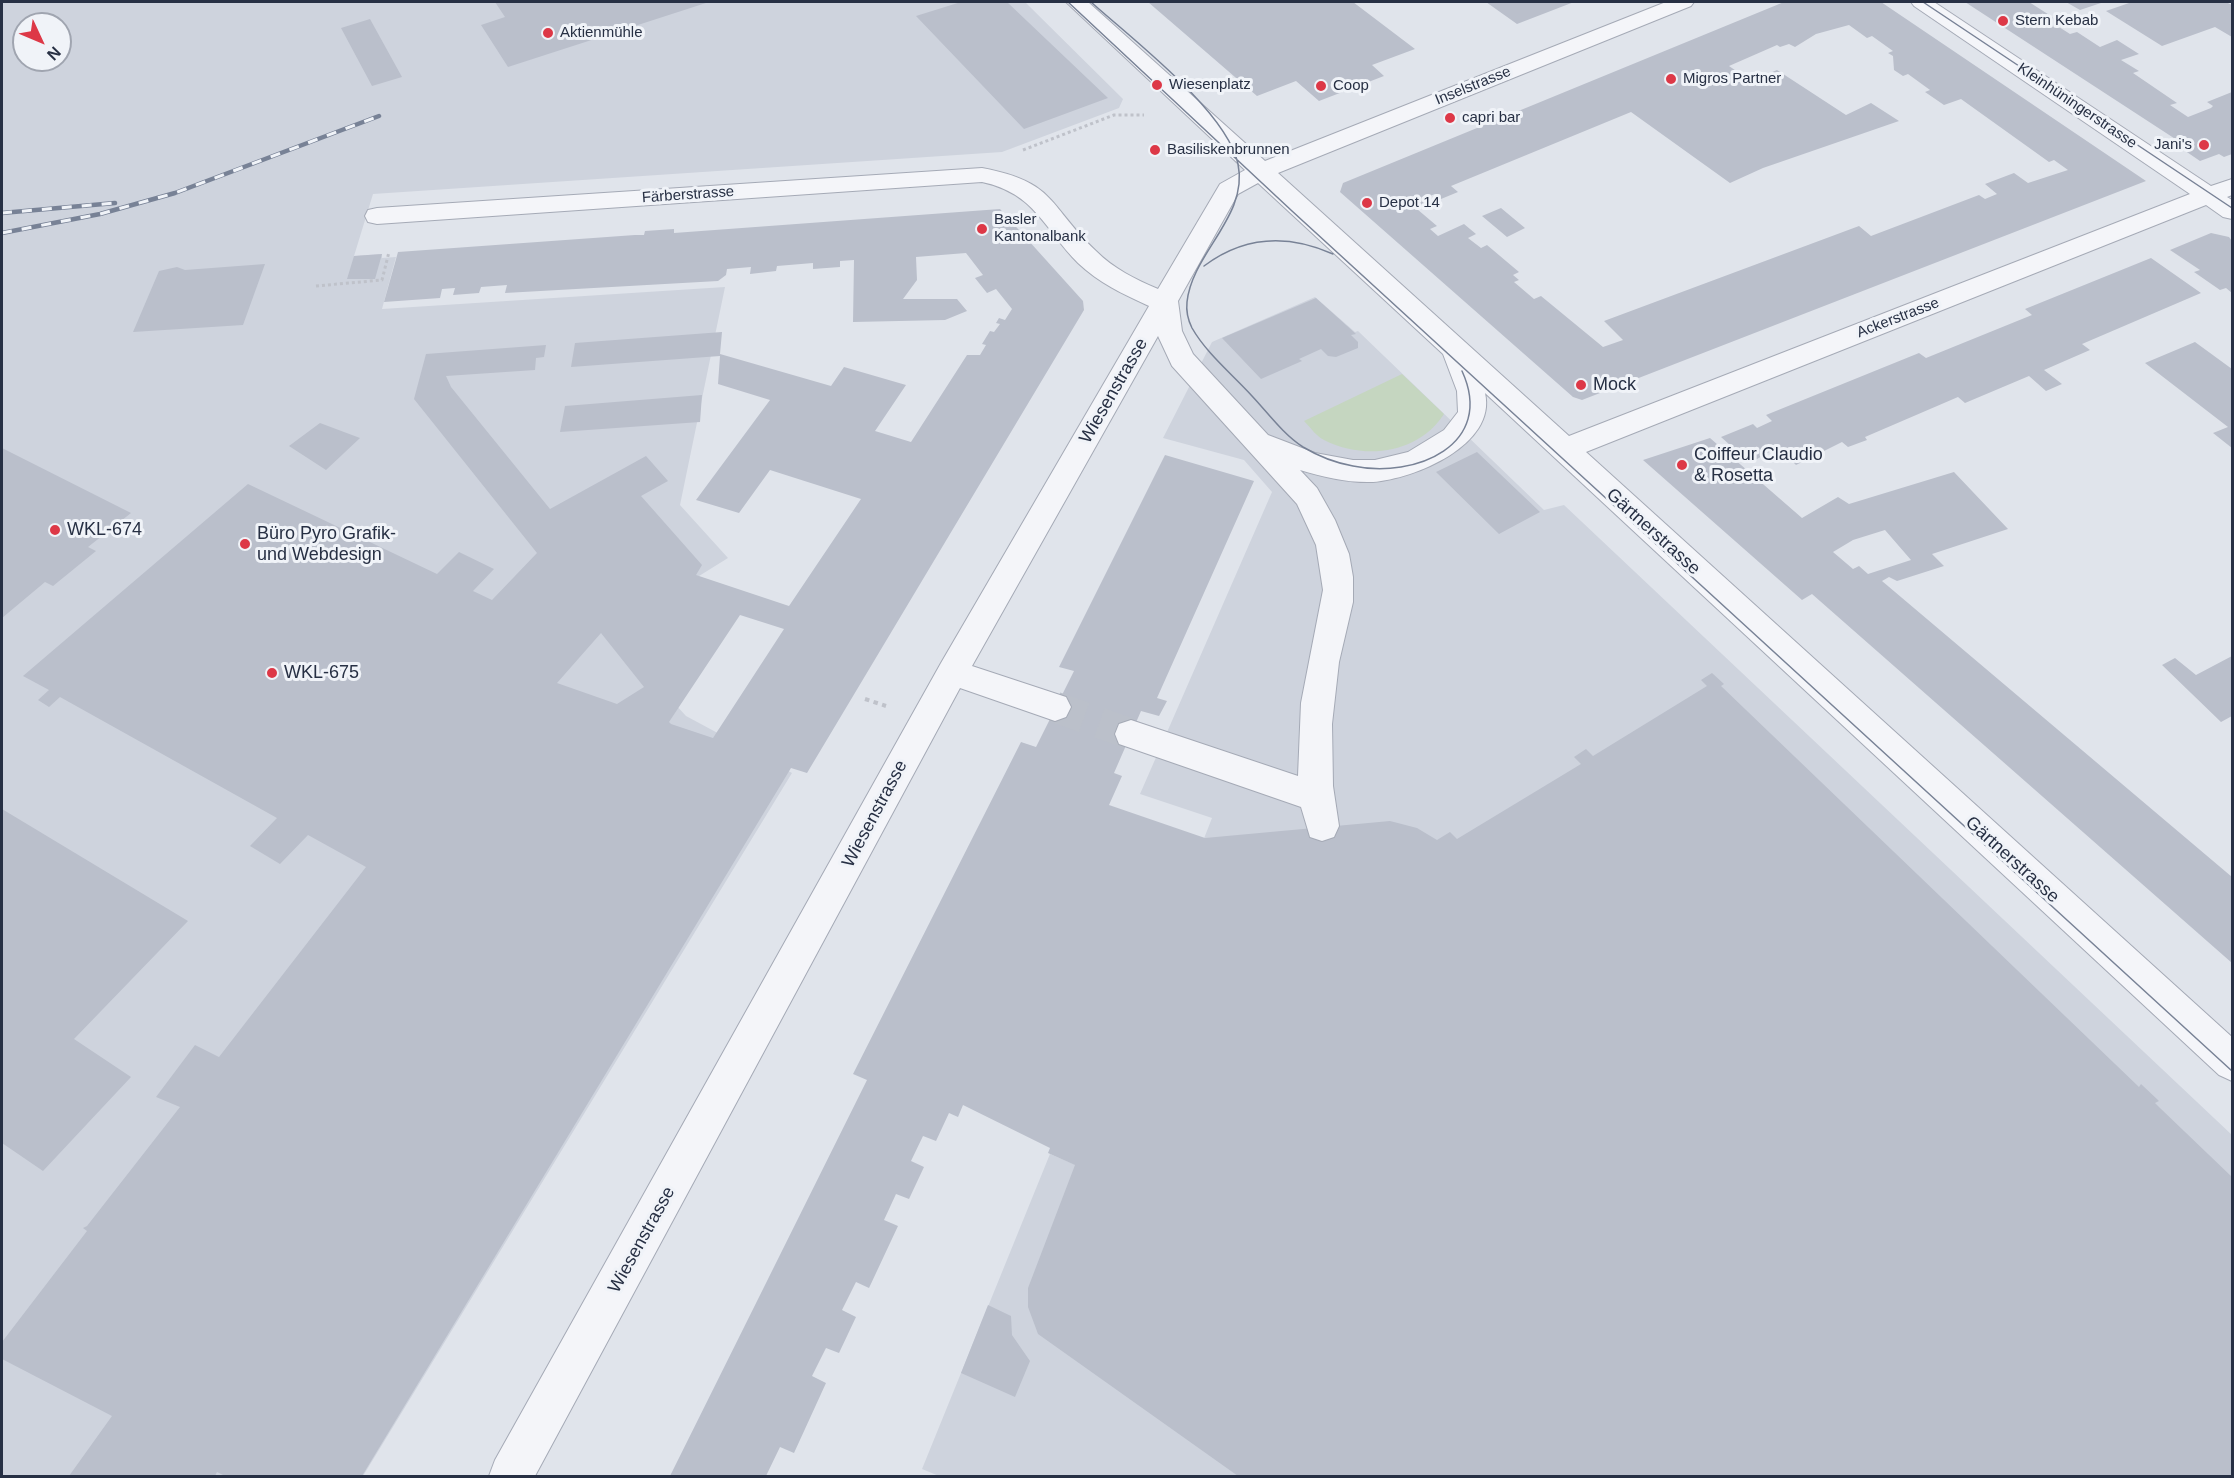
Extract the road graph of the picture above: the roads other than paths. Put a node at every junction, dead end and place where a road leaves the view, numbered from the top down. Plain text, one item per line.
1 (1076, 2) edge
2 (1684, 2) edge
3 (1921, 2) edge
4 (1262, 171) junction
5 (2221, 190) edge
6 (2232, 211) edge
7 (388, 215) road end
8 (1166, 303) junction
9 (1454, 350) junction
10 (1256, 440) junction
11 (1563, 450) junction
12 (952, 672) junction
13 (1055, 707) tunnel mouth
14 (1131, 734) tunnel mouth
15 (2232, 1062) edge
16 (511, 1476) edge

1 - 4 street, Gärtnerstrasse
2 - 4 street, Inselstrasse
3 - 5 street, Kleinhüningerstrasse
4 - 8 street, Wiesenstrasse
4 - 9 street, Gärtnerstrasse
5 - 6 street, Kleinhüningerstrasse
5 - 11 street, Ackerstrasse
7 - 8 street, Färberstrasse
8 - 10 street
8 - 12 street, Wiesenstrasse
9 - 10 street
9 - 11 street, Gärtnerstrasse
10 - 14 street
11 - 15 street, Gärtnerstrasse
12 - 13 street
12 - 16 street, Wiesenstrasse

